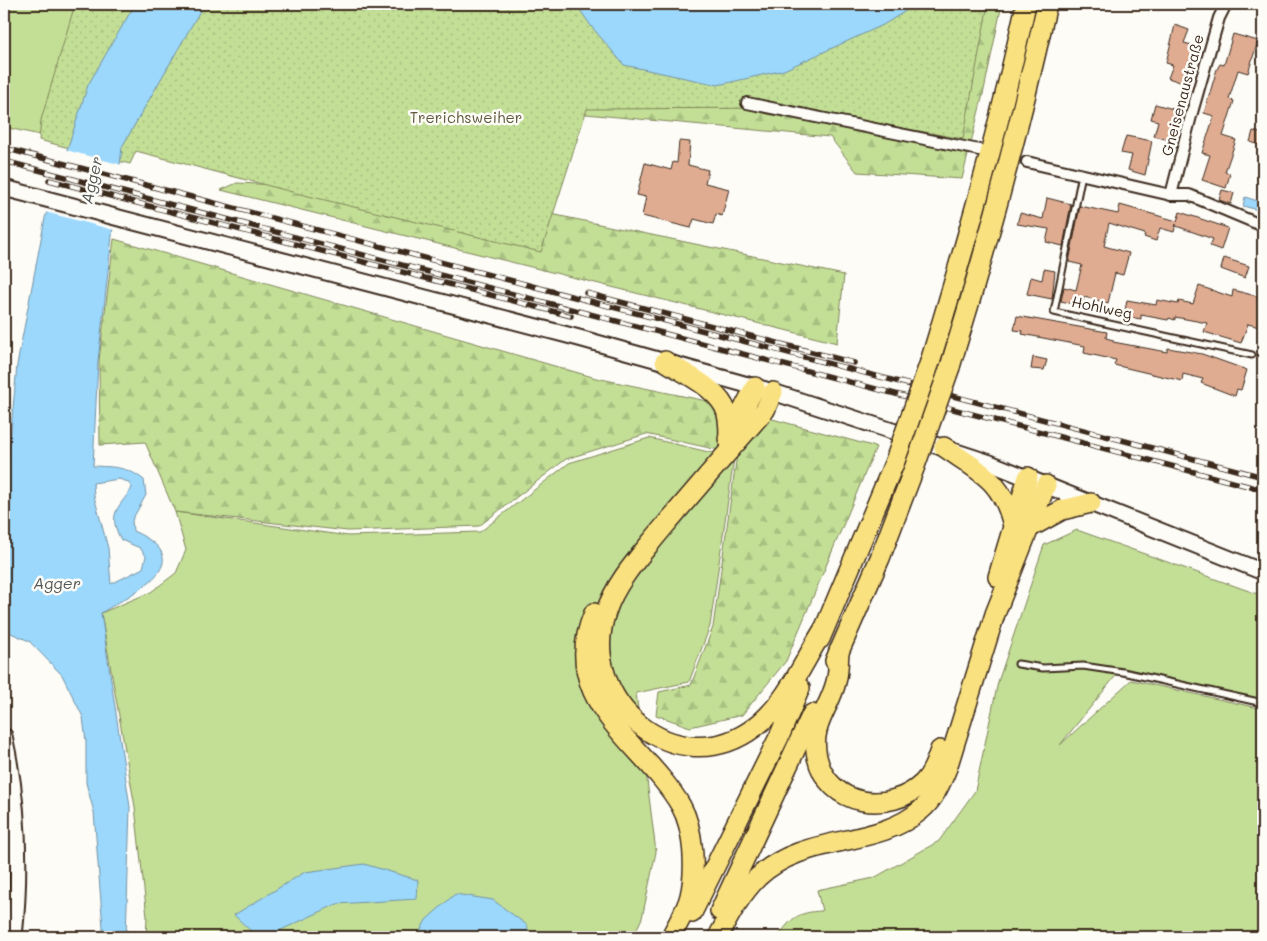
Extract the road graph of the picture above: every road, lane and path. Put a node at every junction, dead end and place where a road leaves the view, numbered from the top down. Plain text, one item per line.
1 (1026, 4) edge
2 (1048, 4) edge
3 (1226, 4) edge
4 (747, 103) dead end
5 (979, 150) tunnel mouth
6 (1027, 162) tunnel mouth
7 (1082, 174) junction
8 (11, 190) edge
9 (1171, 195) junction
10 (1263, 226) edge
11 (1252, 355) dead end
12 (665, 361) junction
13 (755, 387) junction
14 (773, 392) junction
15 (729, 437) junction
16 (944, 447) junction
17 (1028, 477) junction
18 (1046, 485) junction
19 (1092, 502) junction
20 (1021, 527) junction
21 (1263, 572) edge
22 (824, 629) junction
23 (839, 651) junction
24 (1018, 664) dead end
25 (1263, 703) edge
26 (4, 736) edge
27 (14, 937) edge
28 (671, 937) edge
29 (680, 937) edge
30 (708, 937) edge
31 (718, 937) edge

1 - 22 highway, bridge
2 - 23 highway, bridge
3 - 9 street, Gneisenaustraße
4 - 5 street
6 - 7 street
7 - 9 street
7 - 11 lane, Hohlweg
8 - 12 main road
9 - 10 street
12 - 13 main road
12 - 15 highway
13 - 14 main road
13 - 15 highway
14 - 16 main road
14 - 22 highway
15 - 28 highway
16 - 17 main road
16 - 20 highway
17 - 18 main road
17 - 20 highway
18 - 19 main road
18 - 20 highway
19 - 20 highway
19 - 21 main road
20 - 23 highway
20 - 31 highway
22 - 29 highway
23 - 30 highway
24 - 25 lane
26 - 27 main road

